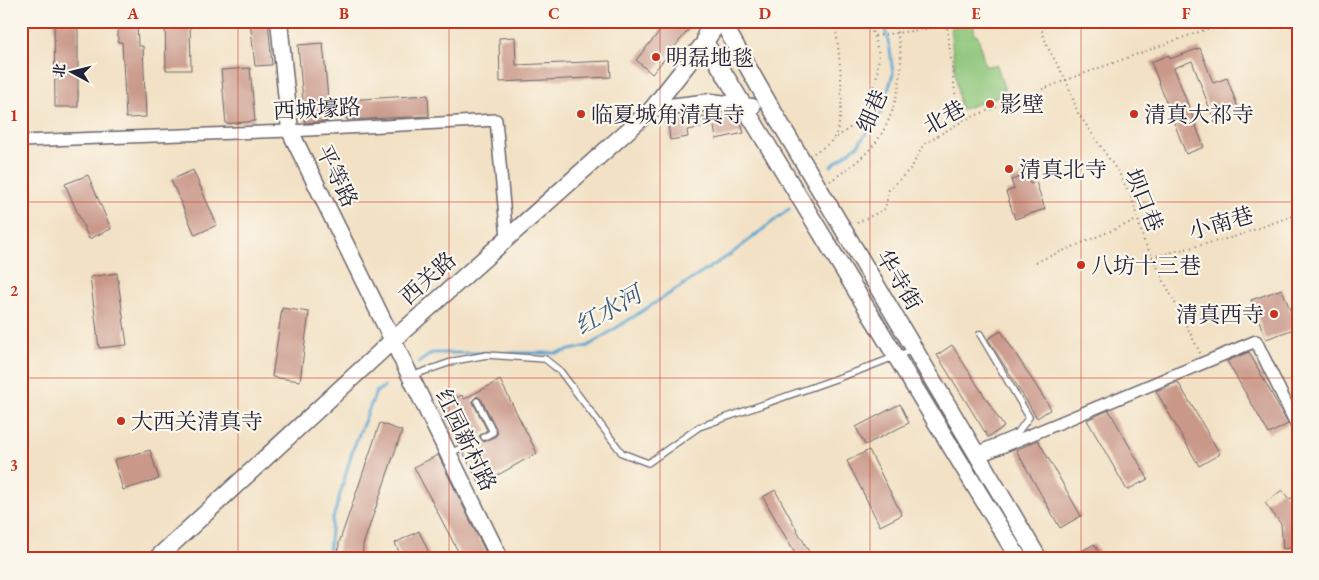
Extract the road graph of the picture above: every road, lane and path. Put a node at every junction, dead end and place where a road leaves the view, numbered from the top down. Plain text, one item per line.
1 (279, 21) edge
2 (706, 21) edge
3 (719, 21) edge
4 (725, 21) edge
5 (835, 21) edge
6 (869, 21) edge
7 (893, 21) edge
8 (1039, 21) edge
9 (1229, 21) edge
10 (1296, 21) edge
11 (1298, 25) edge
12 (897, 32) junction
13 (875, 36) junction
14 (706, 42) junction
15 (1066, 80) junction
16 (770, 106) junction
17 (745, 107) junction
18 (652, 109) junction
19 (959, 123) junction
20 (290, 131) junction
21 (833, 140) junction
22 (21, 141) edge
23 (802, 161) junction
24 (819, 189) junction
25 (1298, 214) edge
26 (1137, 220) junction
27 (843, 230) junction
28 (507, 238) junction
29 (1152, 258) junction
30 (1036, 262) dead end
31 (980, 334) dead end
32 (392, 341) junction
33 (914, 349) junction
34 (1204, 361) junction
35 (410, 377) junction
36 (477, 400) dead end
37 (1298, 428) edge
38 (484, 437) dead end
39 (978, 453) junction
40 (156, 559) edge
41 (500, 559) edge
42 (1019, 559) edge
43 (1039, 559) edge

1 - 20 main road, 平等路
2 - 14 main road
3 - 14 main road, 西关路
4 - 16 main road, 华寺街
5 - 21 path
6 - 13 path
7 - 12 path, 细巷
8 - 15 path, 坝口巷
9 - 15 path, 北巷
10 - 11 path
12 - 13 path
12 - 19 path
12 - 24 path, 细巷
13 - 21 path
14 - 17 main road, 华寺街
14 - 18 main road, 西关路
15 - 19 path, 北巷
15 - 26 path, 坝口巷
16 - 17 main road
16 - 23 main road, 华寺街
17 - 18 main road
17 - 42 main road, 华寺街
18 - 28 main road, 西关路
19 - 27 path, 北巷
20 - 22 street, 西城壕路
20 - 28 street, 西城壕路
20 - 32 main road, 平等路
21 - 23 path
23 - 24 main road, 华寺街
24 - 27 main road, 华寺街
25 - 29 path, 小南巷
26 - 29 path, 坝口巷
26 - 30 path
27 - 33 main road, 华寺街
28 - 32 main road, 西关路
29 - 34 path, 坝口巷
31 - 39 lane
32 - 35 main road, 红园新村路
32 - 40 main road, 西关路
33 - 35 lane
33 - 39 main road, 华寺街
34 - 37 street
34 - 39 street
35 - 41 main road, 红园新村路
36 - 38 lane
39 - 43 main road, 华寺街

